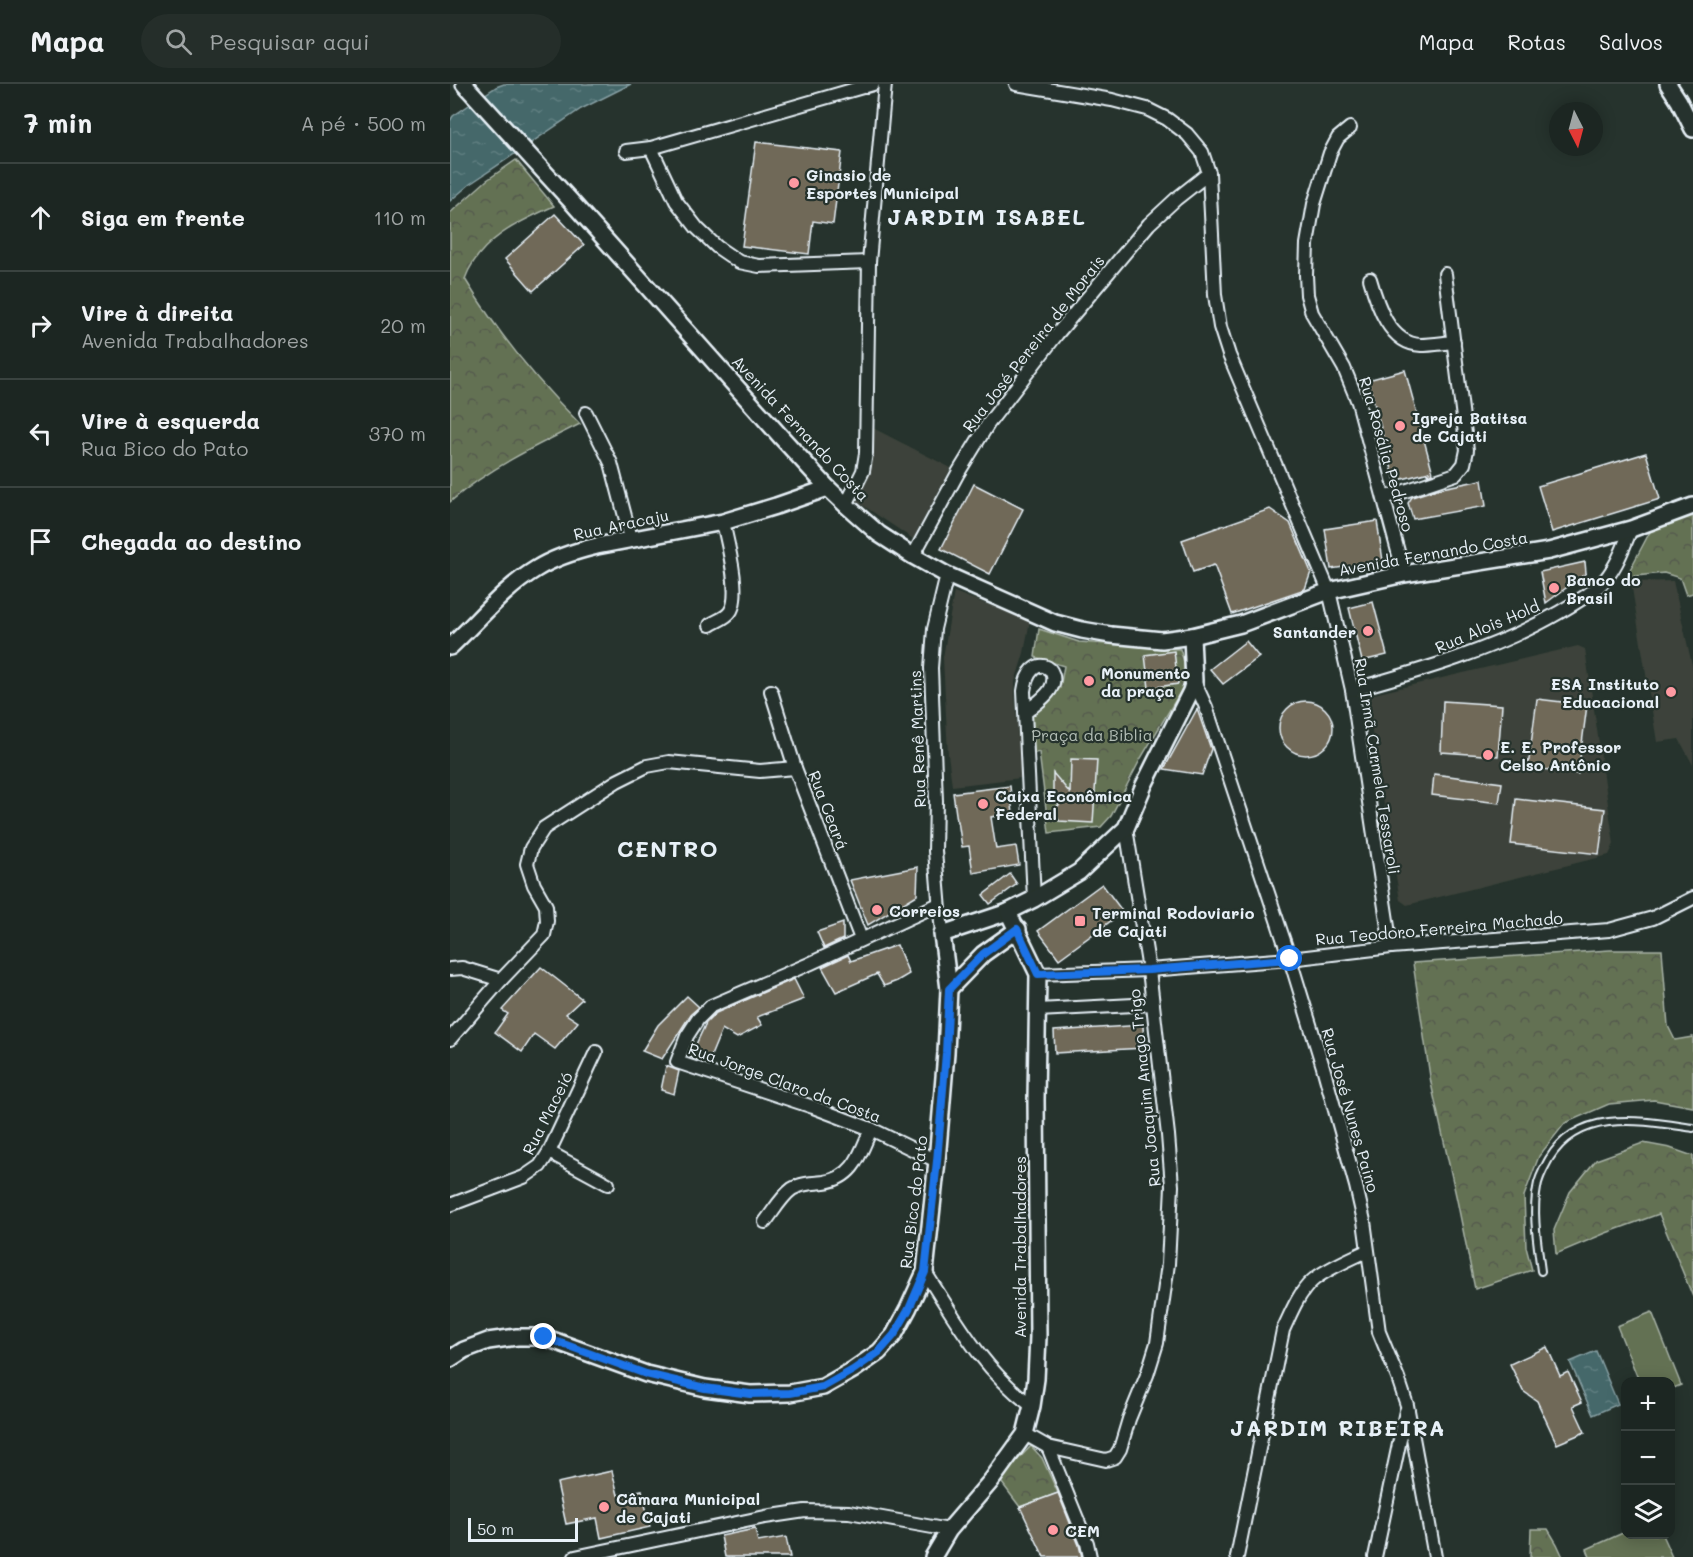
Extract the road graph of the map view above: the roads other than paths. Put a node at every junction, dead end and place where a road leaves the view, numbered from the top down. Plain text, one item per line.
1 (464, 84) edge
2 (873, 84) edge
3 (885, 84) edge
4 (1016, 84) edge
5 (1668, 84) edge
6 (1350, 128) dead end
7 (1693, 129) edge
8 (651, 148) junction
9 (626, 151) dead end
10 (1209, 173) junction
11 (869, 262) junction
12 (1445, 274) dead end
13 (1370, 279) dead end
14 (1454, 342) junction
15 (586, 413) dead end
16 (828, 488) junction
17 (1384, 498) junction
18 (846, 505) junction
19 (1693, 506) edge
20 (723, 522) junction
21 (1630, 529) junction
22 (631, 539) junction
23 (913, 556) junction
24 (1404, 574) junction
25 (947, 575) junction
26 (1329, 591) junction
27 (710, 625) dead end
28 (1192, 636) junction
29 (450, 647) edge
30 (1194, 681) junction
31 (1352, 690) junction
32 (771, 691) dead end
33 (1026, 712) dead end
34 (795, 768) junction
35 (1126, 828) junction
36 (1693, 898) edge
37 (1034, 899) junction
38 (939, 904) junction
39 (1008, 912) junction
40 (1017, 929) junction
41 (942, 934) junction
42 (861, 939) junction
43 (1391, 947) junction
44 (1290, 959) junction
45 (450, 969) edge
46 (1149, 970) junction
47 (1038, 974) junction
48 (501, 980) junction
49 (949, 989) junction
50 (1153, 1004) junction
51 (1038, 1010) junction
52 (450, 1039) edge
53 (596, 1052) dead end
54 (1693, 1128) edge
55 (871, 1129) junction
56 (549, 1152) junction
57 (937, 1161) junction
58 (608, 1184) dead end
59 (450, 1205) edge
60 (765, 1222) dead end
61 (1367, 1251) junction
62 (925, 1272) junction
63 (1541, 1272) dead end
64 (450, 1359) edge
65 (1407, 1405) junction
66 (1032, 1406) junction
67 (1024, 1434) junction
68 (1048, 1447) junction
69 (949, 1530) junction
70 (575, 1557) edge
71 (933, 1557) edge
72 (1090, 1557) edge
73 (1237, 1557) edge
74 (1375, 1557) edge
75 (1435, 1557) edge

1 - 16 street, Avenida Fernando Costa
2 - 8 street
3 - 11 street
4 - 10 street
5 - 7 street
6 - 17 street, Rua Rosália Pedroso
8 - 9 street
8 - 11 street
10 - 23 street, Rua José Pereira de Morais
10 - 26 street, Rua Irmã Carmela Tessaroli
11 - 18 street
12 - 14 street
13 - 14 street
14 - 17 street
15 - 22 street
16 - 18 street, Avenida Fernando Costa
16 - 20 street, Rua Aracaju
17 - 24 street, Rua Rosália Pedroso
18 - 23 street, Avenida Fernando Costa
19 - 21 street, Avenida Fernando Costa
20 - 22 street, Rua Aracaju
20 - 27 street
21 - 24 street, Avenida Fernando Costa
21 - 31 street, Rua Alois Hold
22 - 29 street, Rua Aracaju
23 - 25 street, Avenida Fernando Costa
24 - 26 street, Avenida Fernando Costa
25 - 28 street, Avenida Fernando Costa
25 - 38 street, Rua Renê Martins
26 - 28 street, Avenida Fernando Costa
26 - 31 street, Rua Irmã Carmela Tessaroli
28 - 30 street
30 - 35 street
30 - 44 street, Rua José Nunes Paino
31 - 43 street, Rua Irmã Carmela Tessaroli
32 - 34 street, Rua Ceará
33 - 37 street
34 - 42 street, Rua Ceará
34 - 48 street
35 - 37 street
35 - 46 street, Rua Joaquim Anago Trigo
36 - 43 street, Rua Teodoro Ferreira Machado
37 - 39 street
38 - 41 street, Rua Renê Martins
38 - 42 street, Rua Jorge Claro da Costa
39 - 40 street, Avenida Trabalhadores
39 - 41 street
40 - 47 street, Avenida Trabalhadores
40 - 49 street
41 - 49 street, Rua Bico do Pato
42 - 55 street, Rua Jorge Claro da Costa
43 - 44 street, Rua Teodoro Ferreira Machado
44 - 46 street, Rua Teodoro Ferreira Machado
44 - 61 street, Rua José Nunes Paino
45 - 48 street
46 - 47 street, Rua Teodoro Ferreira Machado
46 - 50 street, Rua Joaquim Anago Trigo
47 - 51 street, Avenida Trabalhadores
48 - 52 street
49 - 57 street, Rua Bico do Pato
50 - 51 street
50 - 68 street, Rua Joaquim Anago Trigo
51 - 66 street, Avenida Trabalhadores
53 - 56 street, Rua Maceió
54 - 63 lane
55 - 57 street, Rua Jorge Claro da Costa
55 - 60 street
56 - 58 street
56 - 59 street, Rua Maceió
57 - 62 street, Rua Bico do Pato
61 - 65 street, Rua José Nunes Paino
61 - 73 street
62 - 64 street, Rua Bico do Pato
62 - 66 street
65 - 74 street
65 - 75 street, Rua José Nunes Paino
66 - 67 street, Avenida Trabalhadores
67 - 68 street, Rua Joaquim Anago Trigo
67 - 69 street, Avenida Trabalhadores
68 - 72 street
69 - 70 street
69 - 71 street, Avenida Trabalhadores

